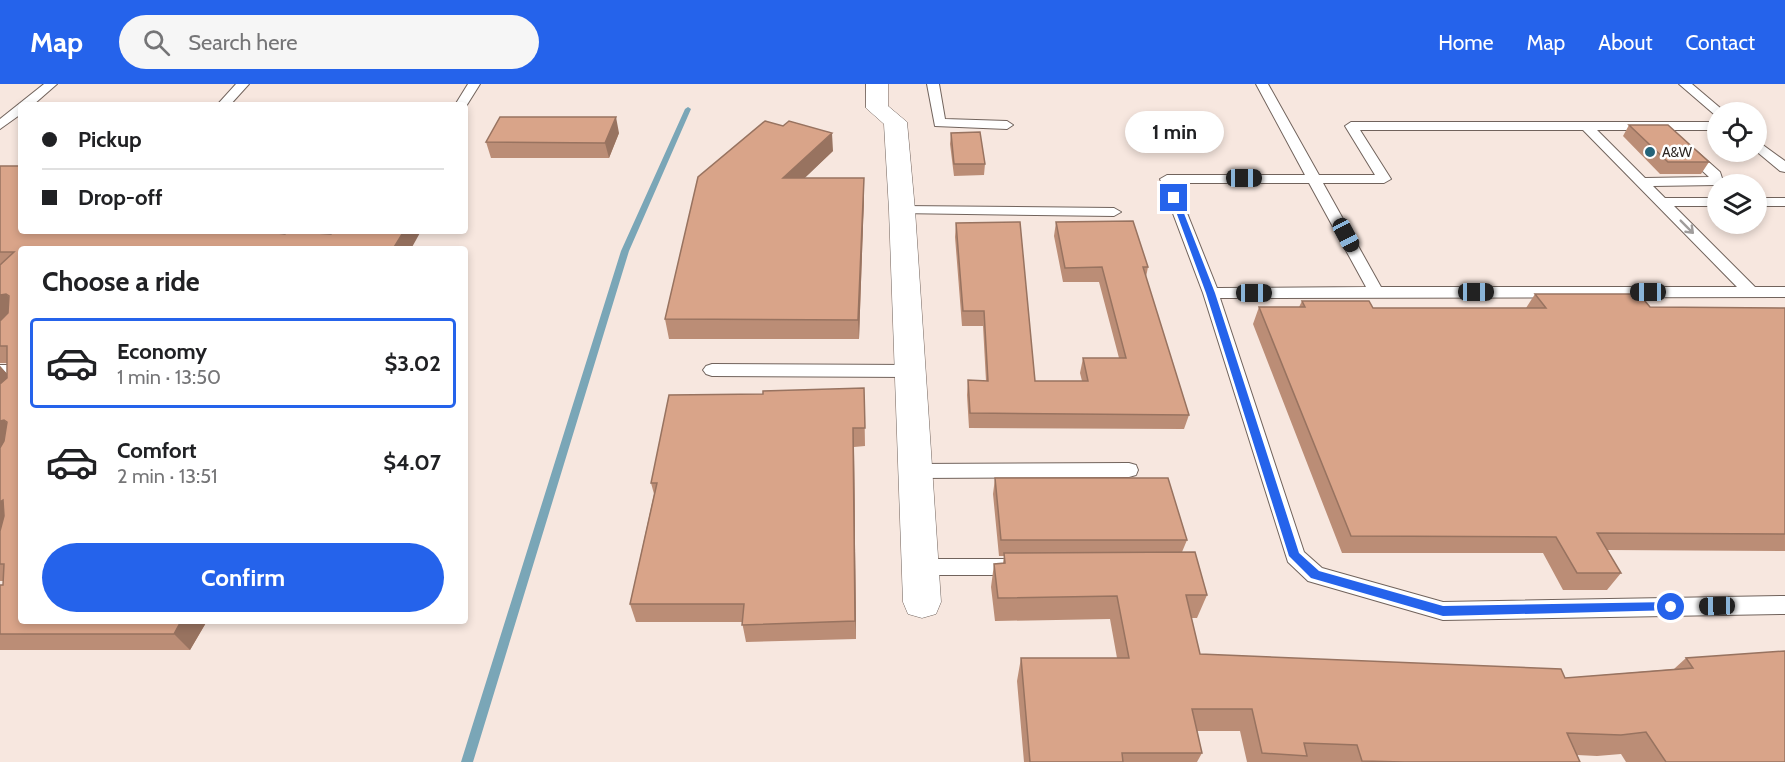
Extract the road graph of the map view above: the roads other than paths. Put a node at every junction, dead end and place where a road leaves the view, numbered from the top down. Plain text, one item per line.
1 (51, 84) edge
2 (243, 84) edge
3 (474, 84) edge
4 (877, 84) edge
5 (933, 84) edge
6 (1262, 84) edge
7 (1685, 84) edge
8 (29, 102) edge
9 (226, 102) edge
10 (462, 102) edge
11 (1707, 102) edge
12 (18, 110) edge
13 (1007, 124) dead end
14 (0, 125) edge
15 (1586, 126) junction
16 (1662, 126) junction
17 (1707, 126) edge
18 (1767, 153) edge
19 (1785, 168) edge
20 (1316, 179) junction
21 (1643, 182) junction
22 (1662, 202) junction
23 (1707, 202) edge
24 (1767, 202) edge
25 (1785, 202) edge
26 (902, 210) junction
27 (1114, 212) dead end
28 (1376, 292) junction
29 (1751, 292) junction
30 (1785, 292) edge
31 (1210, 293) junction
32 (712, 370) dead end
33 (0, 371) edge
34 (18, 371) edge
35 (910, 371) junction
36 (1129, 470) dead end
37 (915, 471) junction
38 (920, 567) junction
39 (1040, 567) edge
40 (922, 602) dead end
41 (1785, 605) edge

1 - 8 lane
2 - 9 lane
3 - 10 lane
4 - 26 street
5 - 13 lane
6 - 20 lane
7 - 11 lane
12 - 14 lane
15 - 16 lane
15 - 20 lane
15 - 21 lane
16 - 17 lane
16 - 21 lane
18 - 19 lane
20 - 28 lane
20 - 31 lane
21 - 22 lane
22 - 23 lane
22 -> 29 lane
24 - 25 lane
26 - 27 lane
26 - 35 street
28 - 29 lane
28 - 31 lane
29 - 30 lane
31 - 41 lane
32 - 35 lane
33 - 34 lane
35 - 37 street
36 - 37 lane
37 - 38 street
38 - 39 lane
38 - 40 street

